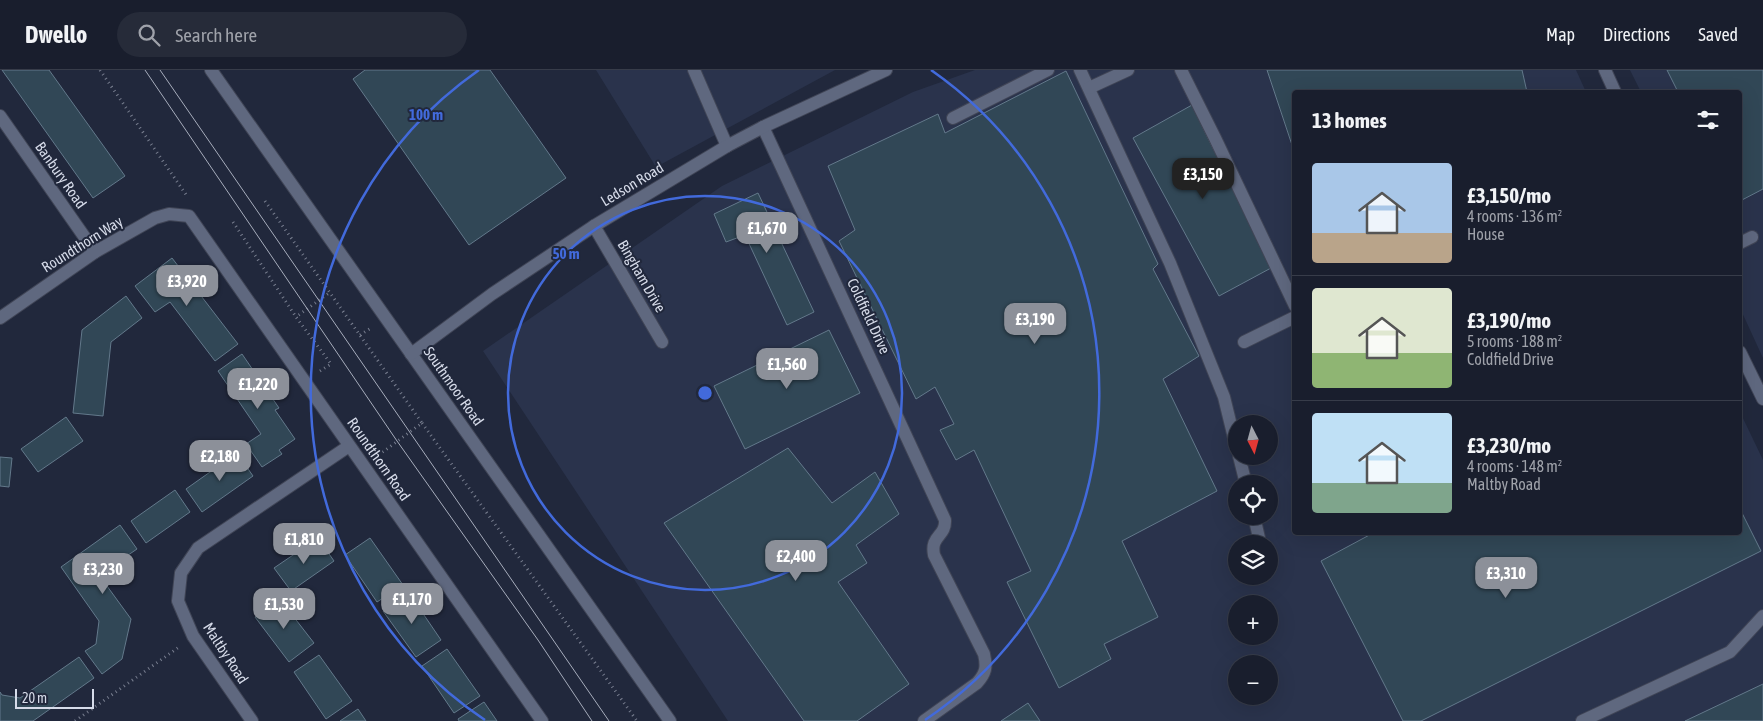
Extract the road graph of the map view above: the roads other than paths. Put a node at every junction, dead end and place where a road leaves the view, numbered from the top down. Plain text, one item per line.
1 (211, 70) edge
2 (694, 70) edge
3 (886, 70) edge
4 (1048, 70) edge
5 (1080, 70) edge
6 (1128, 70) edge
7 (1181, 70) edge
8 (1605, 70) edge
9 (1089, 88) junction
10 (1614, 90) edge
11 (0, 116) edge
12 (953, 118) dead end
13 (763, 127) junction
14 (727, 146) junction
15 (189, 216) joint
16 (594, 226) junction
17 (1752, 237) dead end
18 (1742, 242) edge
19 (95, 252) junction
20 (1292, 300) edge
21 (0, 318) edge
22 (1292, 318) edge
23 (662, 342) dead end
24 (1244, 342) dead end
25 (411, 354) junction
26 (1742, 356) edge
27 (1763, 399) edge
28 (1228, 415) edge
29 (349, 446) junction
30 (1763, 616) edge
31 (252, 721) edge
32 (542, 721) edge
33 (670, 721) edge
34 (924, 721) edge
35 (1582, 721) edge

1 - 25 street, Southmoor Road
2 - 14 street
3 - 13 street, Ledson Road
4 - 12 street
5 - 9 street
6 - 9 street
7 - 20 street
8 - 10 street
9 - 28 street
11 - 19 street, Banbury Road
13 - 14 street, Ledson Road
13 - 34 street, Coldfield Drive
14 - 16 street, Ledson Road
15 - 19 street, Roundthorn Way
15 - 29 street, Roundthorn Road
16 - 23 street, Bingham Drive
16 - 25 street, Ledson Road
17 - 18 street
19 - 21 street, Roundthorn Way
22 - 24 street
25 - 33 street, Southmoor Road
26 - 27 street
29 - 31 street, Maltby Road
29 - 32 street, Roundthorn Road
30 - 35 street

